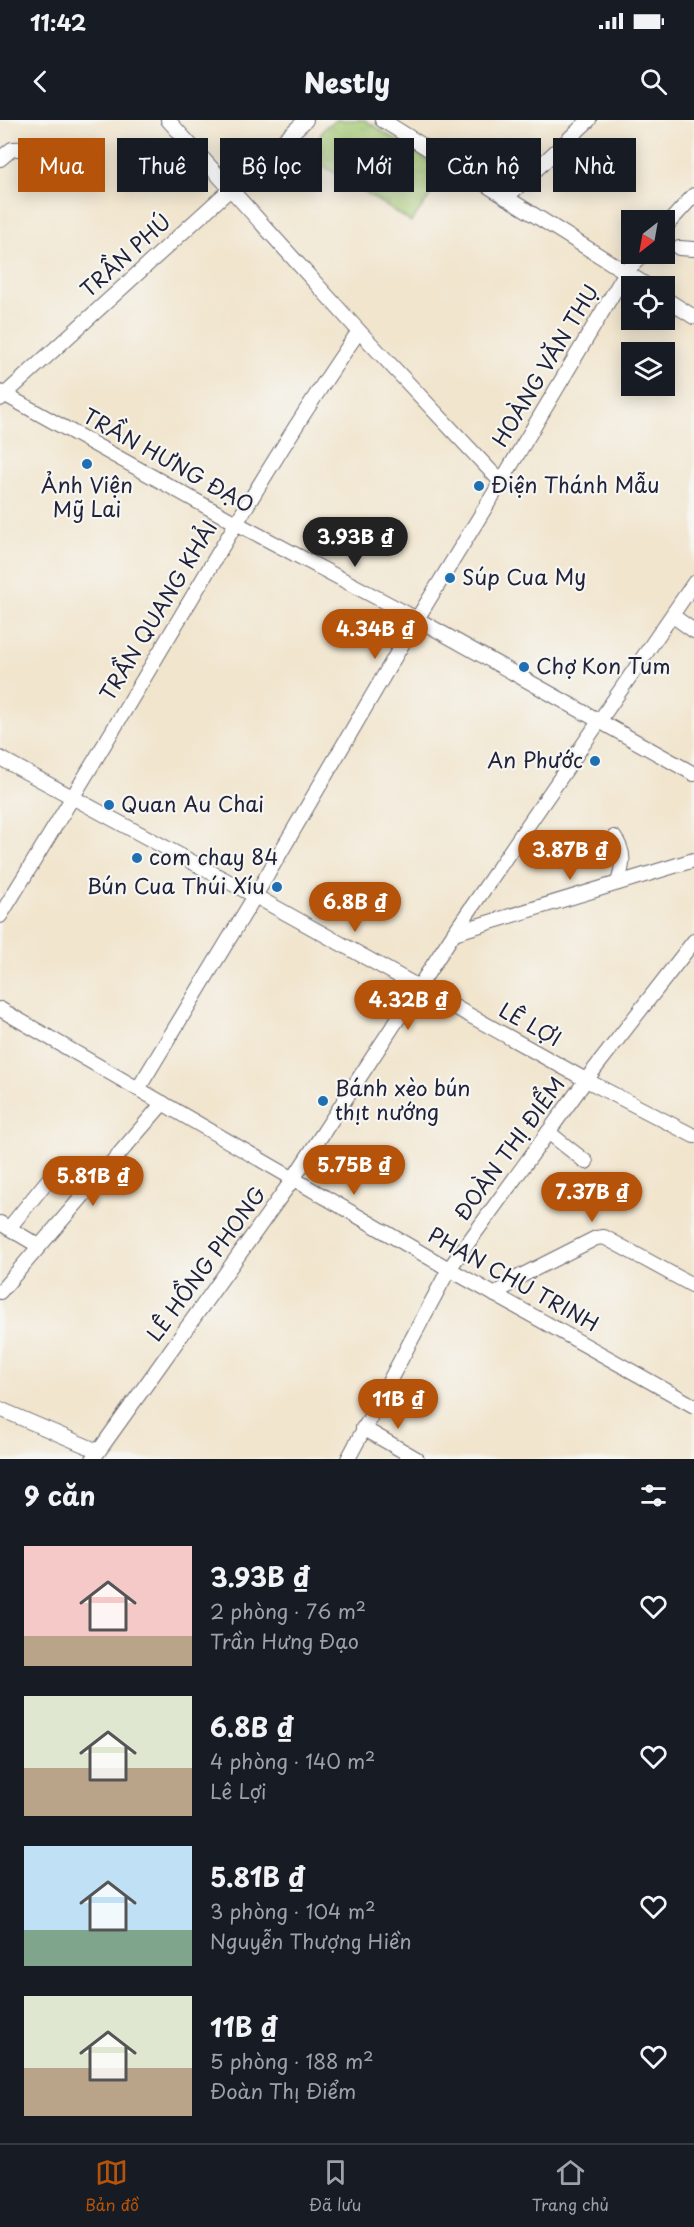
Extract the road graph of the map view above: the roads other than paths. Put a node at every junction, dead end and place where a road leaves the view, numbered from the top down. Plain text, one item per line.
1 (168, 120) edge
2 (306, 120) edge
3 (382, 120) edge
4 (589, 120) edge
5 (286, 138) edge
6 (18, 149) edge
7 (0, 159) edge
8 (220, 176) edge
9 (227, 192) edge
10 (235, 192) edge
11 (694, 195) edge
12 (506, 198) junction
13 (675, 216) edge
14 (679, 248) dead end
15 (694, 249) edge
16 (634, 264) edge
17 (626, 272) junction
18 (632, 276) edge
19 (675, 305) edge
20 (694, 317) edge
21 (359, 331) junction
22 (1, 395) edge
23 (501, 482) junction
24 (236, 523) junction
25 (694, 583) edge
26 (689, 601) edge
27 (673, 616) junction
28 (417, 619) junction
29 (694, 631) edge
30 (598, 722) junction
31 (0, 758) edge
32 (694, 774) edge
33 (73, 798) junction
34 (614, 837) dead end
35 (694, 860) edge
36 (618, 883) junction
37 (255, 896) junction
38 (0, 916) edge
39 (454, 933) junction
40 (694, 941) edge
41 (419, 986) junction
42 (0, 1009) edge
43 (586, 1080) junction
44 (138, 1089) junction
45 (163, 1103) junction
46 (548, 1132) junction
47 (694, 1136) edge
48 (586, 1162) dead end
49 (77, 1175) dead end
50 (293, 1179) junction
51 (4, 1225) edge
52 (39, 1246) junction
53 (449, 1269) junction
54 (694, 1286) edge
55 (0, 1292) edge
56 (495, 1295) junction
57 (694, 1406) edge
58 (0, 1409) edge
59 (363, 1428) junction
60 (96, 1455) edge
61 (348, 1459) edge
62 (417, 1459) edge

1 - 8 street
2 - 5 street, TRẦN PHÚ
3 - 12 street
4 - 12 street
6 - 7 street
9 - 22 street, TRẦN PHÚ
10 - 21 street
11 - 13 street
12 - 17 street
14 - 15 street
16 - 17 street, HOÀNG VĂN THỤ
17 - 18 street
17 - 23 street, HOÀNG VĂN THỤ
19 - 20 street
21 - 23 street
21 - 24 street, TRẦN QUANG KHẢI
22 - 24 street, TRẦN HƯNG ĐẠO
23 - 28 street, HOÀNG VĂN THỤ
24 - 28 street, TRẦN HƯNG ĐẠO
24 - 33 street, TRẦN QUANG KHẢI
25 - 26 street, LÊ HỒNG PHONG
26 - 27 street, LÊ HỒNG PHONG
27 - 29 street
27 - 30 street, LÊ HỒNG PHONG
28 - 30 street, TRẦN HƯNG ĐẠO
28 - 37 street, HOÀNG VĂN THỤ
30 - 32 street, TRẦN HƯNG ĐẠO
30 - 39 street, LÊ HỒNG PHONG
31 - 33 street, LÊ LỢI
33 - 37 street, LÊ LỢI
33 - 38 street, TRẦN QUANG KHẢI
34 - 36 street
35 - 36 street
36 - 39 street
37 - 41 street, LÊ LỢI
37 - 44 street, HOÀNG VĂN THỤ
39 - 41 street, LÊ HỒNG PHONG
40 - 43 street, ĐOÀN THỊ ĐIỂM
41 - 43 street, LÊ LỢI
41 - 50 street, LÊ HỒNG PHONG
42 - 44 street, PHAN CHU TRINH
43 - 46 street, ĐOÀN THỊ ĐIỂM
43 - 47 street, LÊ LỢI
44 - 45 street, PHAN CHU TRINH
45 - 50 street, PHAN CHU TRINH
45 - 52 street
46 - 48 street
46 - 53 street, ĐOÀN THỊ ĐIỂM
49 - 51 street
50 - 53 street, PHAN CHU TRINH
50 - 60 street, LÊ HỒNG PHONG
51 - 52 street
52 - 55 street
53 - 56 street, PHAN CHU TRINH
53 - 59 street, ĐOÀN THỊ ĐIỂM
54 - 56 street
56 - 57 street, PHAN CHU TRINH
58 - 60 street
59 - 61 street, ĐOÀN THỊ ĐIỂM
59 - 62 street

